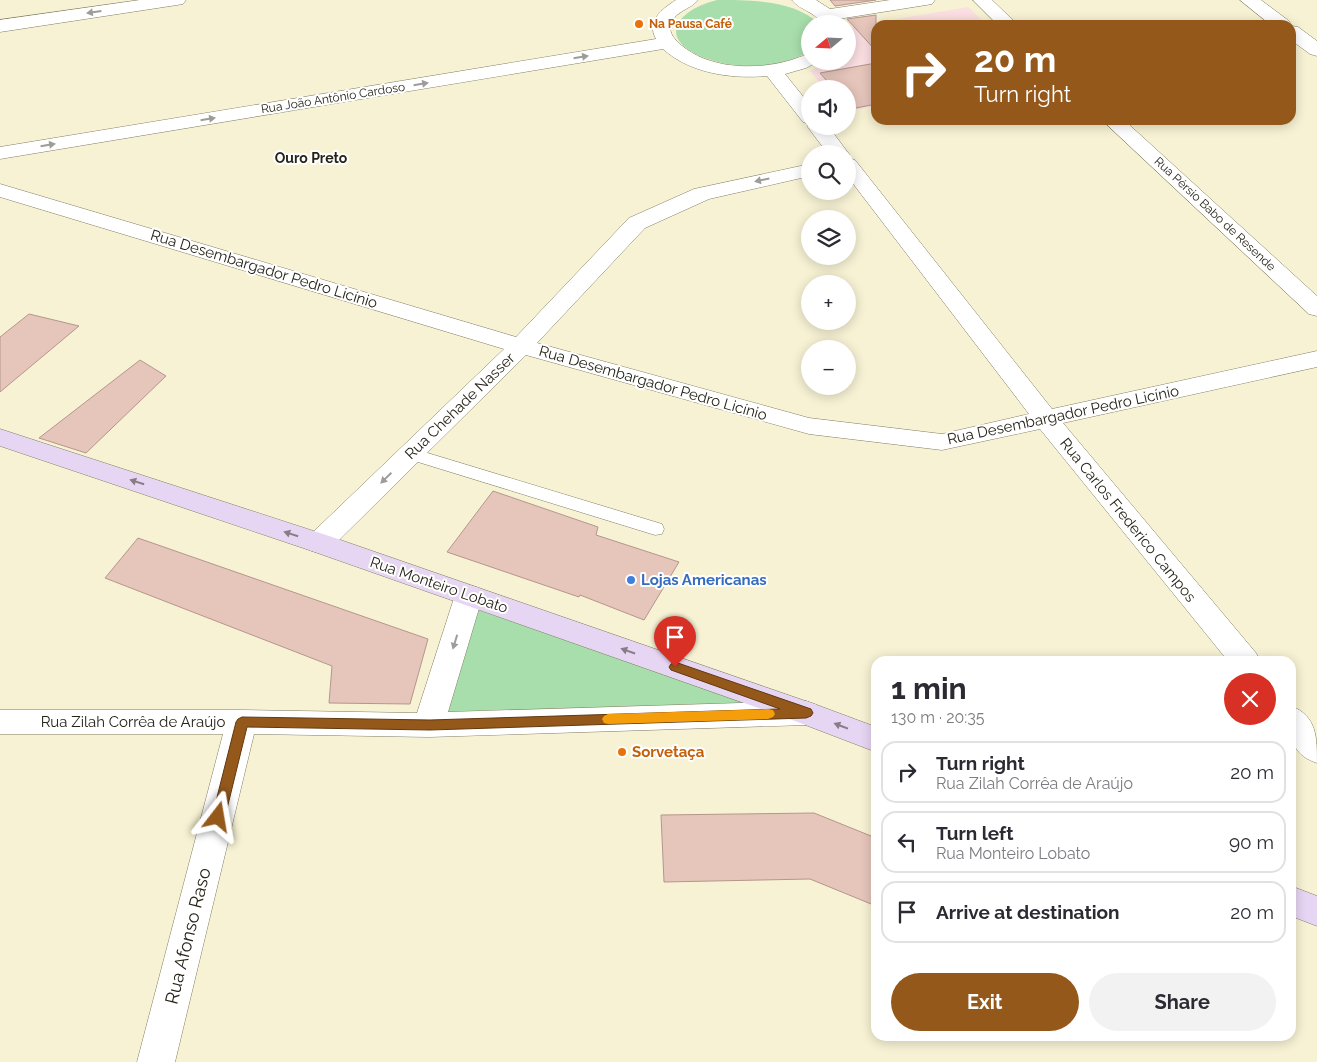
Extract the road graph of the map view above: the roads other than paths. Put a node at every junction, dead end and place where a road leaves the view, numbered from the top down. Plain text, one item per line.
1 (177, 0) edge
2 (689, 0) edge
3 (801, 0) edge
4 (926, 0) edge
5 (982, 0) edge
6 (1249, 0) edge
7 (824, 15) edge
8 (849, 15) edge
9 (1004, 20) edge
10 (1276, 20) edge
11 (0, 26) edge
12 (1296, 35) edge
13 (666, 43) junction
14 (1317, 50) edge
15 (801, 64) edge
16 (772, 70) junction
17 (801, 107) edge
18 (1117, 125) edge
19 (824, 135) edge
20 (832, 145) edge
21 (0, 153) edge
22 (801, 172) edge
23 (856, 174) edge
24 (0, 190) edge
25 (1317, 309) edge
26 (521, 346) junction
27 (1317, 359) edge
28 (1046, 419) junction
29 (7, 441) edge
30 (410, 454) junction
31 (655, 529) dead end
32 (319, 543) junction
33 (469, 595) junction
34 (1240, 656) edge
35 (806, 713) junction
36 (0, 722) edge
37 (242, 722) junction
38 (1296, 724) edge
39 (430, 725) junction
40 (871, 738) edge
41 (1317, 750) edge
42 (1296, 903) edge
43 (1317, 911) edge
44 (156, 1062) edge

1 -> 11 street
2 - 13 street
3 - 7 street
4 - 8 street
5 - 9 street
6 - 10 street
12 - 14 street
13 - 16 street
21 -> 13 street, Rua João Antônio Cardoso
15 - 16 street
16 - 17 street
18 - 25 street, Rua Pérsio Babo de Resende
19 - 20 street
22 -> 26 street, Rua Chehade Nasser
23 - 28 street, Rua Carlos Frederico Campos
24 - 26 street, Rua Desembargador Pedro Licínio
26 - 28 street, Rua Desembargador Pedro Licínio
26 - 30 street, Rua Chehade Nasser
27 - 28 street, Rua Desembargador Pedro Licínio
28 - 34 street, Rua Carlos Frederico Campos
32 -> 29 main road, Rua Monteiro Lobato
30 - 31 lane
30 -> 32 street, Rua Chehade Nasser
32 - 33 main road, Rua Monteiro Lobato
35 -> 33 main road, Rua Monteiro Lobato
33 -> 39 street
35 - 39 street, Rua Zilah Corrêa de Araújo
40 -> 35 main road, Rua Monteiro Lobato
36 - 37 street, Rua Zilah Corrêa de Araújo
37 - 39 street, Rua Zilah Corrêa de Araújo
37 - 44 street, Rua Afonso Raso
38 - 41 street
42 - 43 main road

